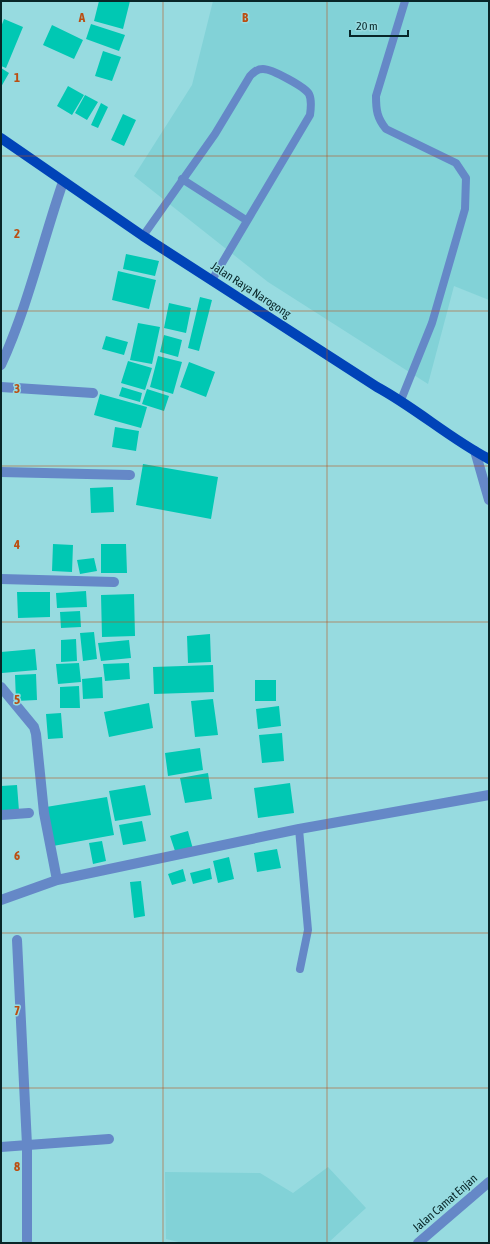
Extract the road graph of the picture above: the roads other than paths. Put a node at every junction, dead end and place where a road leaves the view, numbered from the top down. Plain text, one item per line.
1 (404, 1) edge
2 (1, 138) edge
3 (182, 178) junction
4 (63, 182) junction
5 (246, 220) junction
6 (143, 236) junction
7 (212, 280) junction
8 (5, 345) edge
9 (1, 365) edge
10 (1, 387) edge
11 (93, 393) dead end
12 (401, 400) junction
13 (475, 451) junction
14 (489, 459) edge
15 (1, 472) edge
16 (130, 476) dead end
17 (489, 500) edge
18 (1, 579) edge
19 (114, 582) dead end
20 (1, 687) edge
21 (489, 794) edge
22 (28, 813) dead end
23 (1, 815) edge
24 (299, 828) junction
25 (57, 880) junction
26 (1, 900) edge
27 (17, 940) dead end
28 (300, 969) dead end
29 (109, 1139) dead end
30 (27, 1144) junction
31 (1, 1146) edge
32 (489, 1182) edge
33 (27, 1243) edge
34 (418, 1243) edge

1 - 12 lane
2 - 4 main road, Jalan Raya Narogong
3 - 5 lane
3 - 5 lane
3 - 6 lane
4 - 6 main road, Jalan Raya Narogong
4 - 8 street
5 - 7 lane
6 - 7 main road, Jalan Raya Narogong
7 - 12 main road, Jalan Raya Narogong
8 - 9 street
10 - 11 street
12 - 13 main road, Jalan Raya Narogong
13 - 14 main road, Jalan Raya Narogong
13 - 17 street
15 - 16 street
18 - 19 street
20 - 25 street
21 - 24 street
22 - 23 street
24 - 25 street
24 - 28 lane
25 - 26 street
27 - 30 street
29 - 30 street
30 - 31 street
30 - 33 street
32 - 34 street, Jalan Camat Enjan

